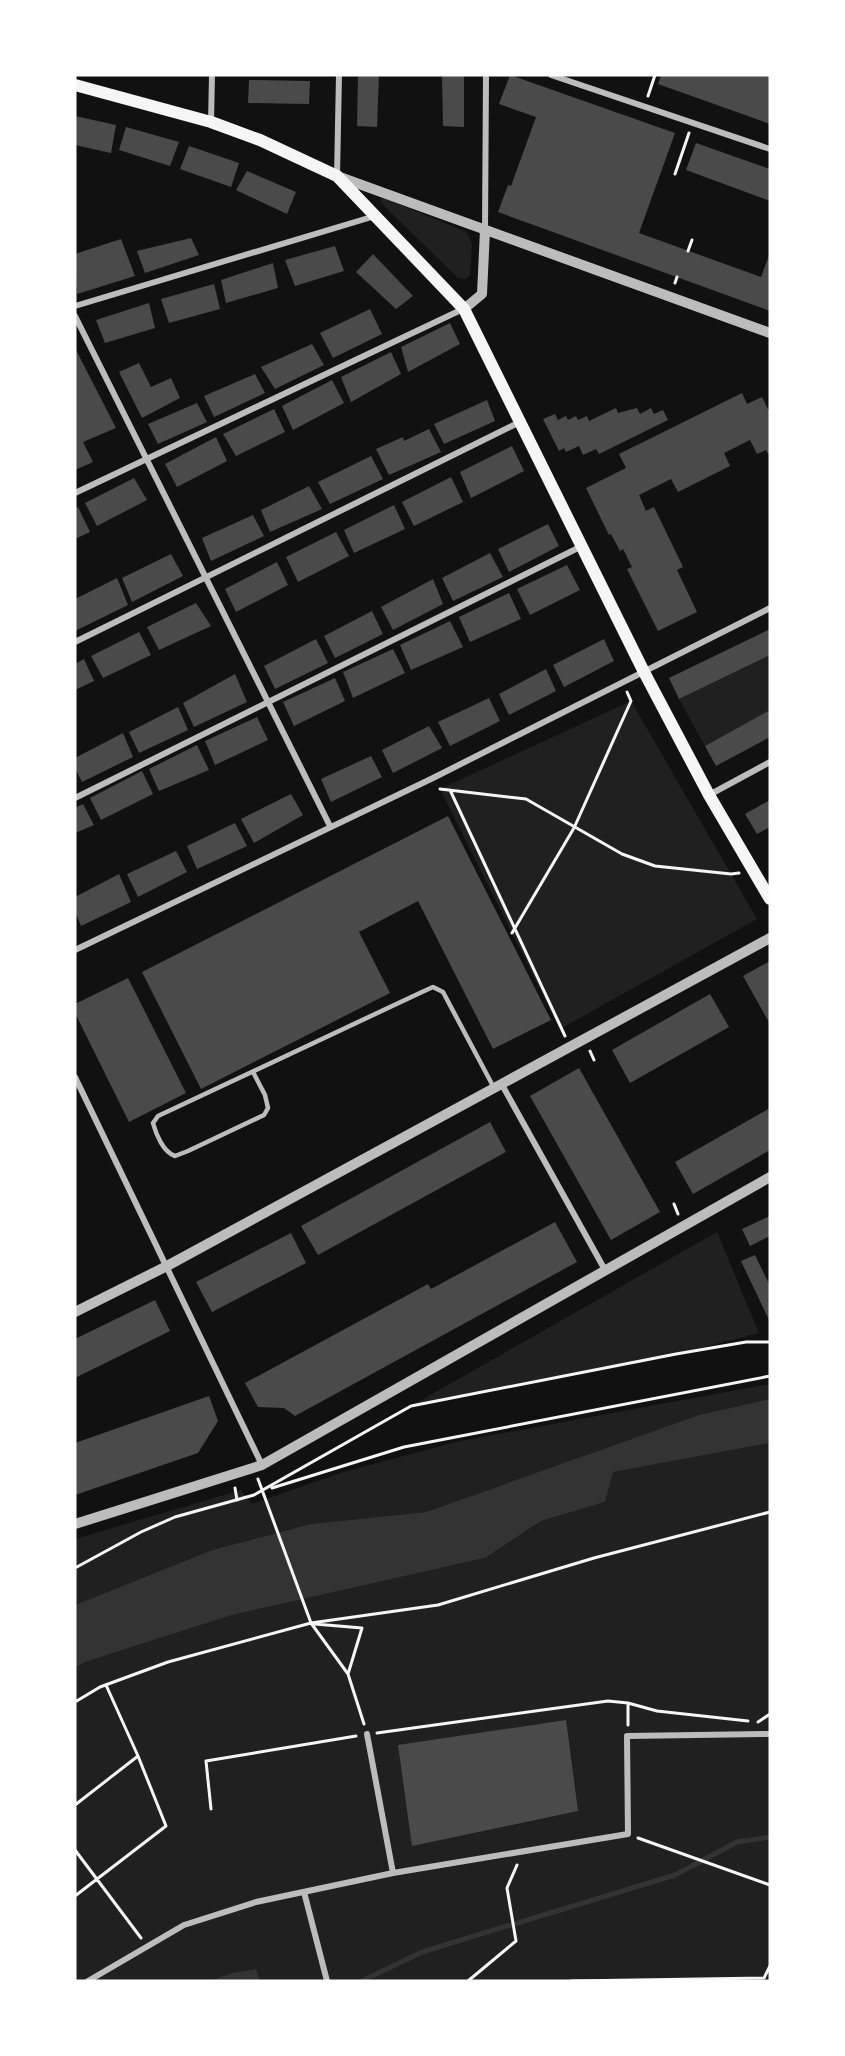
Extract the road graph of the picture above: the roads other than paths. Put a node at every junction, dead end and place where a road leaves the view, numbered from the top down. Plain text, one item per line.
1 (212, 75) edge
2 (339, 75) edge
3 (486, 75) edge
4 (551, 75) edge
5 (77, 82) edge
6 (211, 122) junction
7 (770, 149) edge
8 (337, 176) junction
9 (375, 216) junction
10 (485, 230) junction
11 (75, 306) edge
12 (464, 309) junction
13 (75, 316) edge
14 (770, 333) edge
15 (520, 422) junction
16 (146, 458) junction
17 (75, 493) edge
18 (582, 546) junction
19 (204, 578) junction
20 (770, 608) edge
21 (75, 642) edge
22 (644, 672) junction
23 (267, 702) junction
24 (770, 762) edge
25 (709, 795) junction
26 (75, 798) edge
27 (330, 826) junction
28 (770, 898) edge
29 (770, 938) edge
30 (75, 950) edge
31 (253, 1072) junction
32 (75, 1077) edge
33 (497, 1085) junction
34 (770, 1177) edge
35 (167, 1266) junction
36 (605, 1270) junction
37 (75, 1312) edge
38 (262, 1465) junction
39 (75, 1524) edge
40 (367, 1734) road end
41 (770, 1734) edge
42 (393, 1873) junction
43 (304, 1892) junction
44 (88, 1981) edge
45 (327, 1981) edge

1 - 6 street
2 - 8 street
3 - 10 street
4 - 7 street
5 - 6 main road
6 - 8 main road
8 - 9 main road
8 - 10 street
9 - 11 street
9 - 12 main road
10 - 12 street
10 - 14 street
12 - 15 main road
12 - 16 street
13 - 16 street
15 - 18 main road
15 - 19 street
16 - 17 street
16 - 19 street
18 - 22 main road
18 - 23 street
19 - 21 street
19 - 23 street
20 - 22 street
22 - 25 main road
22 - 27 street
23 - 26 street
23 - 27 street
24 - 25 street
25 - 28 main road
27 - 30 street
29 - 33 street
31 - 31 lane
31 - 33 lane
32 - 35 street
33 - 35 street
33 - 36 street
34 - 36 street
35 - 37 street
35 - 38 street
36 - 38 street
38 - 39 street
40 - 42 street
41 - 42 street
42 - 43 street
43 - 44 street
43 - 45 street

